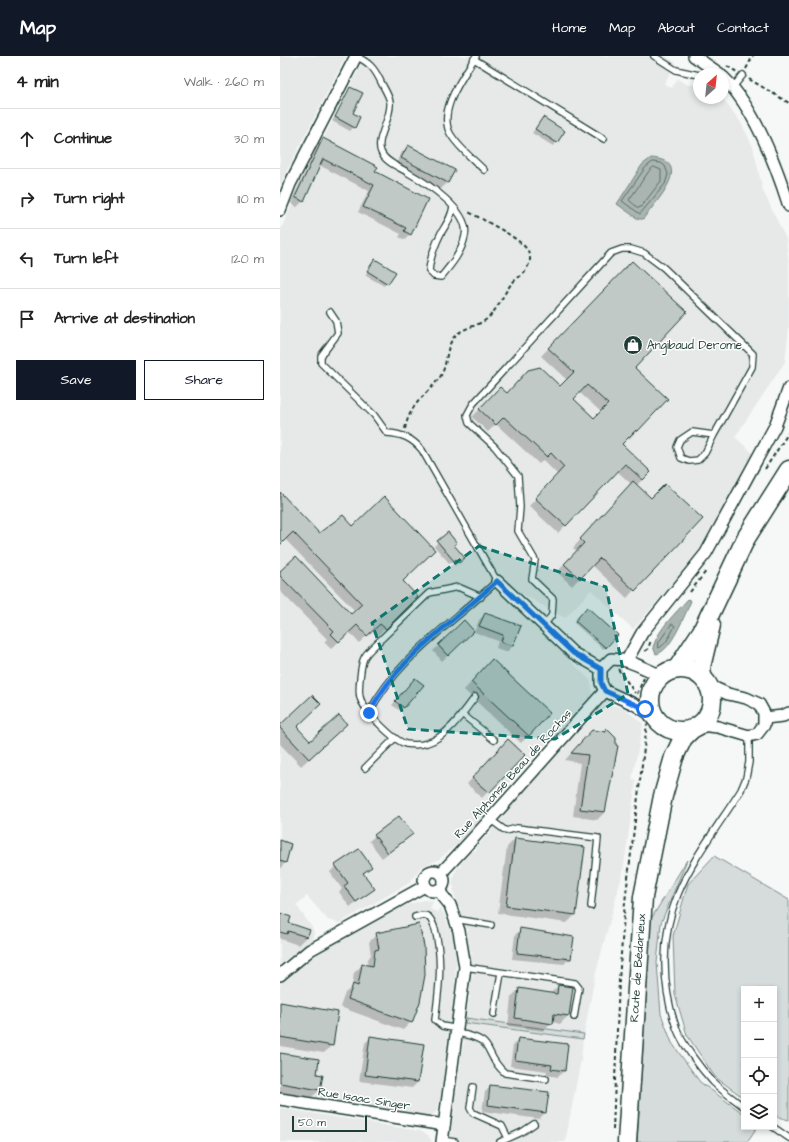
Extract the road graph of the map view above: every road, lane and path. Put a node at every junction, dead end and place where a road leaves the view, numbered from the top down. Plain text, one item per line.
1 (355, 56) edge
2 (654, 56) edge
3 (694, 56) edge
4 (754, 56) edge
5 (475, 57) edge
6 (711, 68) edge
7 (693, 74) edge
8 (743, 75) joint
9 (729, 83) edge
10 (733, 87) junction
11 (604, 138) dead end
12 (484, 170) dead end
13 (789, 206) edge
14 (453, 207) junction
15 (280, 210) edge
16 (330, 312) dead end
17 (788, 391) edge
18 (714, 434) junction
19 (404, 436) junction
20 (789, 470) edge
21 (497, 581) junction
22 (480, 597) junction
23 (717, 599) junction
24 (544, 625) junction
25 (611, 659) junction
26 (627, 660) junction
27 (601, 669) junction
28 (669, 672) junction
29 (706, 681) junction
30 (605, 691) junction
31 (637, 696) dead end
32 (476, 697) dead end
33 (369, 713) junction
34 (789, 713) edge
35 (462, 714) junction
36 (765, 718) junction
37 (659, 722) junction
38 (695, 728) junction
39 (749, 736) junction
40 (395, 738) junction
41 (494, 740) dead end
42 (365, 768) dead end
43 (663, 796) junction
44 (491, 820) junction
45 (441, 873) junction
46 (425, 886) junction
47 (438, 890) junction
48 (591, 906) dead end
49 (415, 917) dead end
50 (455, 919) junction
51 (492, 925) dead end
52 (465, 967) junction
53 (501, 973) junction
54 (280, 975) edge
55 (494, 1014) dead end
56 (574, 1017) dead end
57 (457, 1031) junction
58 (546, 1079) dead end
59 (474, 1087) dead end
60 (280, 1099) edge
61 (741, 1104) edge
62 (534, 1124) dead end
63 (444, 1125) junction
64 (777, 1130) edge
65 (508, 1138) junction
66 (789, 1138) edge
67 (442, 1141) edge
68 (455, 1142) edge
69 (500, 1142) edge
70 (627, 1142) edge

1 - 14 lane
1 - 15 street
2 - 7 lane
3 - 6 street
4 - 8 path
5 - 11 lane
5 - 12 lane
8 - 10 lane
9 - 10 street
10 - 13 street
14 - 14 lane
14 - 19 path
16 - 19 lane
17 - 26 street
18 - 18 lane
18 - 24 lane
19 - 21 lane
20 - 23 main road
21 - 22 lane
21 - 24 street
22 - 33 lane
22 - 33 lane
23 - 28 main road
23 - 29 main road
24 - 27 street
25 - 26 street
25 - 27 street
25 - 31 path
26 - 28 street
27 - 30 street
28 - 29 main road
28 - 37 main road
29 - 36 street
29 - 38 main road
30 - 37 street
30 - 44 street, Rue Alphonse Beau de Rochas
32 - 35 lane
33 - 40 lane
34 - 36 street
35 - 40 lane
35 - 41 lane
36 - 39 street
37 - 38 main road
37 - 43 main road, Route de Bédarieux
38 - 39 street
38 - 43 main road, Route de Bédarieux
39 - 61 lane
40 - 42 lane
43 - 70 main road, Route de Bédarieux
44 - 45 street, Rue Alphonse Beau de Rochas
44 - 48 lane
45 - 46 street
45 - 47 street
46 - 47 street
46 - 54 street
47 - 50 street
49 - 57 lane
50 - 51 lane
50 - 52 street
52 - 53 lane
52 - 57 street
53 - 55 lane
53 - 56 lane
57 - 58 lane
57 - 63 street
59 - 65 lane
60 - 63 street, Rue Isaac Singer
62 - 65 lane
63 - 67 street
64 - 66 lane
65 - 69 lane
67 - 68 lane

